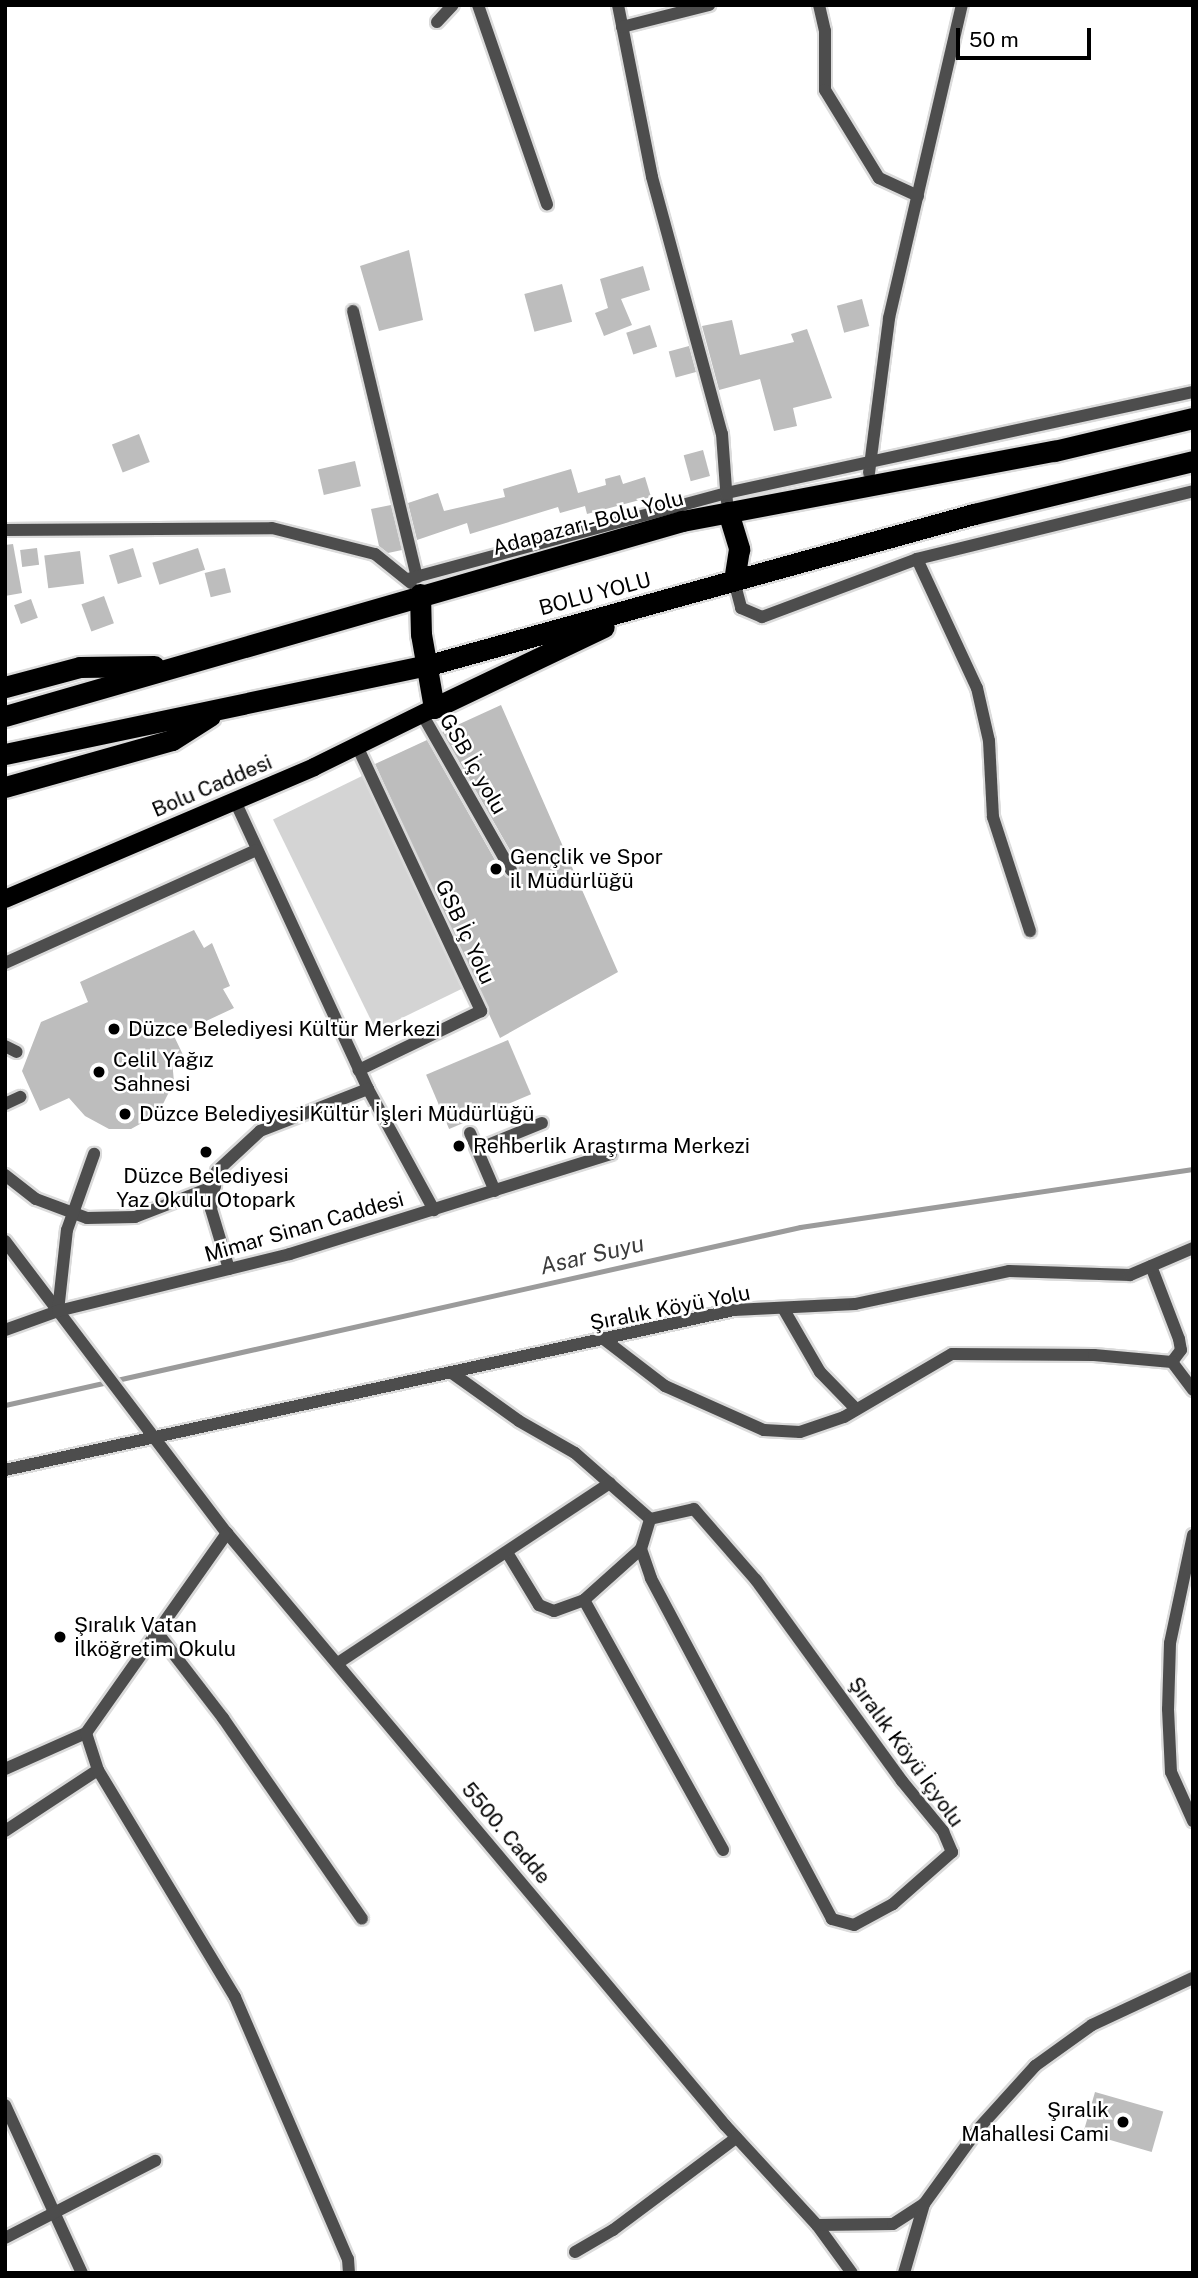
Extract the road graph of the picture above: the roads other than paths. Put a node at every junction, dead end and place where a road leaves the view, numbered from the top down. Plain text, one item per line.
1 (453, 5) edge
2 (478, 5) edge
3 (618, 5) edge
4 (709, 5) edge
5 (819, 5) edge
6 (962, 5) edge
7 (438, 22) dead end
8 (622, 27) junction
9 (918, 196) junction
10 (547, 204) dead end
11 (353, 311) dead end
12 (1193, 392) edge
13 (1193, 418) edge
14 (1193, 461) edge
15 (869, 475) junction
16 (1193, 491) edge
17 (727, 503) junction
18 (5, 530) edge
19 (917, 559) junction
20 (734, 581) junction
21 (415, 583) junction
22 (653, 604) junction
23 (429, 665) junction
24 (181, 666) junction
25 (5, 687) edge
26 (223, 708) junction
27 (428, 711) junction
28 (5, 716) edge
29 (357, 746) junction
30 (5, 754) edge
31 (5, 787) edge
32 (235, 801) junction
33 (256, 850) junction
34 (511, 870) dead end
35 (5, 899) edge
36 (1030, 931) dead end
37 (5, 964) edge
38 (359, 1070) junction
39 (368, 1088) junction
40 (20, 1097) dead end
41 (5, 1104) edge
42 (542, 1123) dead end
43 (470, 1133) dead end
44 (478, 1149) junction
45 (94, 1154) dead end
46 (611, 1154) dead end
47 (5, 1175) edge
48 (215, 1186) junction
49 (495, 1191) junction
50 (434, 1210) junction
51 (73, 1213) junction
52 (5, 1241) edge
53 (1193, 1248) edge
54 (1151, 1266) junction
55 (229, 1269) junction
56 (783, 1308) junction
57 (58, 1311) junction
58 (5, 1330) edge
59 (605, 1340) junction
60 (1172, 1362) junction
61 (452, 1373) junction
62 (1193, 1390) edge
63 (856, 1409) junction
64 (155, 1437) junction
65 (5, 1470) edge
66 (610, 1483) junction
67 (650, 1519) junction
68 (227, 1533) junction
69 (1193, 1535) edge
70 (641, 1549) junction
71 (508, 1554) junction
72 (584, 1600) junction
73 (156, 1631) junction
74 (338, 1663) junction
75 (86, 1733) junction
76 (5, 1769) edge
77 (98, 1770) junction
78 (1193, 1821) edge
79 (5, 1831) edge
80 (723, 1850) dead end
81 (362, 1919) dead end
82 (1193, 1978) edge
83 (5, 2105) edge
84 (736, 2138) junction
85 (155, 2161) dead end
86 (925, 2204) junction
87 (54, 2212) junction
88 (817, 2225) junction
89 (5, 2238) edge
90 (575, 2252) dead end
91 (82, 2273) edge
92 (349, 2273) edge
93 (852, 2273) edge
94 (904, 2273) edge

1 - 7 street
2 - 10 street
3 - 8 street
4 - 8 street
5 - 9 street
6 - 9 street
8 - 17 street
9 - 15 street
11 - 21 street
12 - 15 street
13 - 15 highway, Adapazarı-Bolu Yolu
14 - 20 highway, BOLU YOLU
15 - 17 highway, Adapazarı-Bolu Yolu
16 - 19 street
17 - 20 highway
17 - 21 highway, Adapazarı-Bolu Yolu
18 - 21 street
19 - 20 street
19 - 36 street
20 - 22 highway, BOLU YOLU
21 - 23 highway
21 - 24 highway, Adapazarı-Bolu Yolu
22 - 23 highway, BOLU YOLU
22 - 27 highway
23 - 26 highway, BOLU YOLU
23 - 27 highway
24 - 25 highway
24 - 28 highway, Adapazarı-Bolu Yolu
26 - 30 highway, BOLU YOLU
26 - 31 highway
27 - 29 main road, Bolu Caddesi
27 - 34 street, GSB İç yolu
29 - 32 main road, Bolu Caddesi
29 - 38 street, GSB İç Yolu
32 - 33 street
32 - 35 main road, Bolu Caddesi
33 - 37 street
33 - 38 street
38 - 39 street
39 - 48 street
39 - 50 street
40 - 41 street
42 - 44 street
43 - 44 street
44 - 49 street
45 - 51 street
46 - 49 street, Mimar Sinan Caddesi
47 - 51 street
48 - 51 street
48 - 55 street
49 - 50 street, Mimar Sinan Caddesi
50 - 55 street, Mimar Sinan Caddesi
51 - 57 street
52 - 57 street
53 - 54 street, Şıralık Köyü Yolu
54 - 56 street, Şıralık Köyü Yolu
54 - 60 street
55 - 57 street, Mimar Sinan Caddesi
56 - 59 street, Şıralık Köyü Yolu
56 - 63 street
57 - 58 street, Mimar Sinan Caddesi
57 - 64 street, 5500. Cadde
59 - 61 street, Şıralık Köyü Yolu
59 - 63 street
60 - 62 street
60 - 63 street
61 - 64 street, Şıralık Köyü Yolu
61 - 66 street
64 - 65 street, Şıralık Köyü Yolu
64 - 68 street, 5500. Cadde
66 - 67 street
66 - 71 street
67 - 70 street
67 - 70 street, Şıralık Köyü İçyolu
68 - 73 street
68 - 74 street, 5500. Cadde
69 - 78 street
70 - 72 street
71 - 72 street
71 - 74 street
72 - 80 street
73 - 75 street
73 - 81 street
74 - 84 street, 5500. Cadde
75 - 76 street
75 - 77 street
77 - 79 street
77 - 92 street
82 - 86 street
83 - 87 street
84 - 88 street, 5500. Cadde
84 - 90 street
85 - 87 street
86 - 88 street
86 - 94 street
87 - 89 street
87 - 91 street
88 - 93 street, 5500. Cadde

